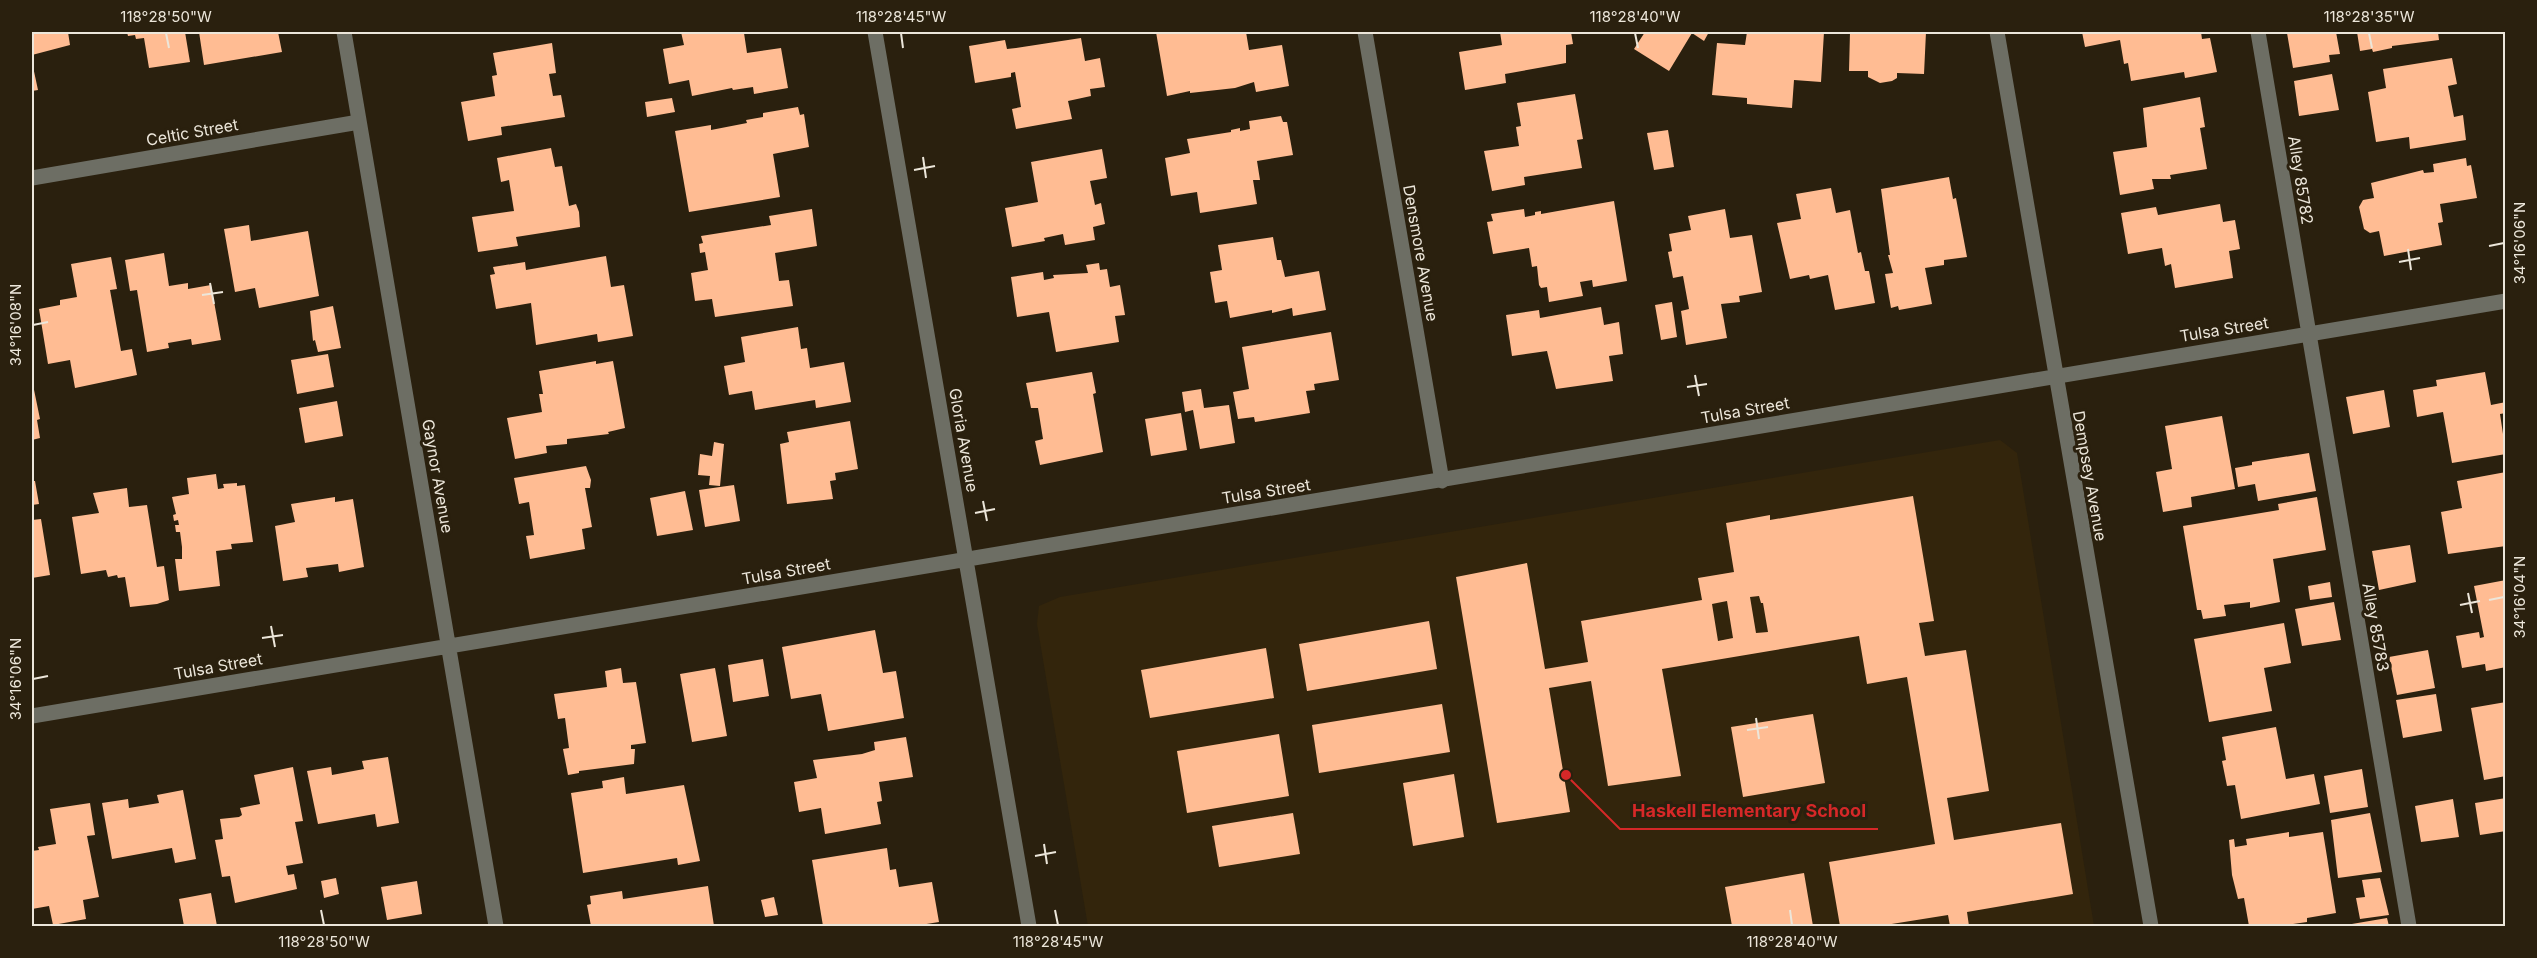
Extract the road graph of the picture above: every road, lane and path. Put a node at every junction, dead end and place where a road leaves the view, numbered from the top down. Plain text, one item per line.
1 (344, 32) edge
2 (875, 32) edge
3 (1365, 32) edge
4 (1997, 32) edge
5 (2258, 32) edge
6 (359, 122) junction
7 (32, 178) edge
8 (2505, 301) edge
9 (2308, 334) junction
10 (2054, 375) junction
11 (1442, 481) junction
12 (966, 559) junction
13 (449, 646) junction
14 (32, 716) edge
15 (496, 927) edge
16 (1029, 927) edge
17 (2151, 927) edge
18 (2409, 927) edge

1 - 6 street, Gaynor Avenue
2 - 12 street, Gloria Avenue
3 - 11 street, Densmore Avenue
4 - 10 street, Dempsey Avenue
5 - 9 street, Alley 85782
6 - 7 street, Celtic Street
6 - 13 street, Gaynor Avenue
8 - 9 street, Tulsa Street
9 - 10 street, Tulsa Street
9 - 18 street, Alley 85783
10 - 11 street, Tulsa Street
10 - 17 street, Dempsey Avenue
11 - 12 street, Tulsa Street
12 - 13 street, Tulsa Street
12 - 16 street, Gloria Avenue
13 - 14 street, Tulsa Street
13 - 15 street, Gaynor Avenue

